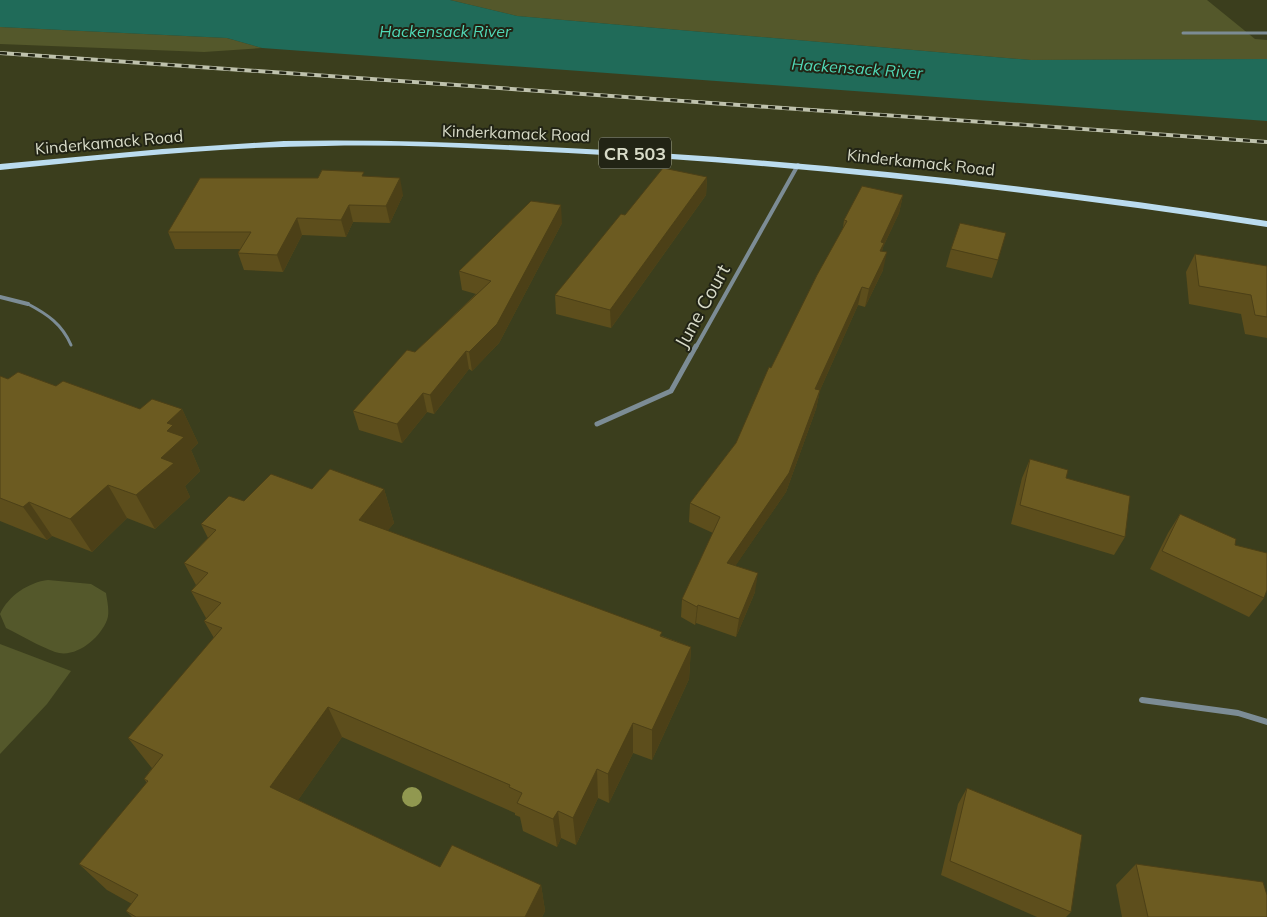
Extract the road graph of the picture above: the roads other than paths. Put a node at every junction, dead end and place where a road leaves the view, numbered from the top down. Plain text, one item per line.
1 (1182, 33) dead end
2 (1267, 33) edge
3 (798, 165) junction
4 (0, 167) edge
5 (1267, 224) edge
6 (0, 297) edge
7 (28, 304) joint
8 (71, 345) dead end
9 (597, 424) dead end
10 (1142, 700) dead end
11 (1267, 722) edge

1 - 2 street
3 - 4 main road, Kinderkamack Road / CR 503
3 - 5 main road, Kinderkamack Road / CR 503
3 - 9 street, June Court
6 - 7 street
7 - 8 lane
10 - 11 street

